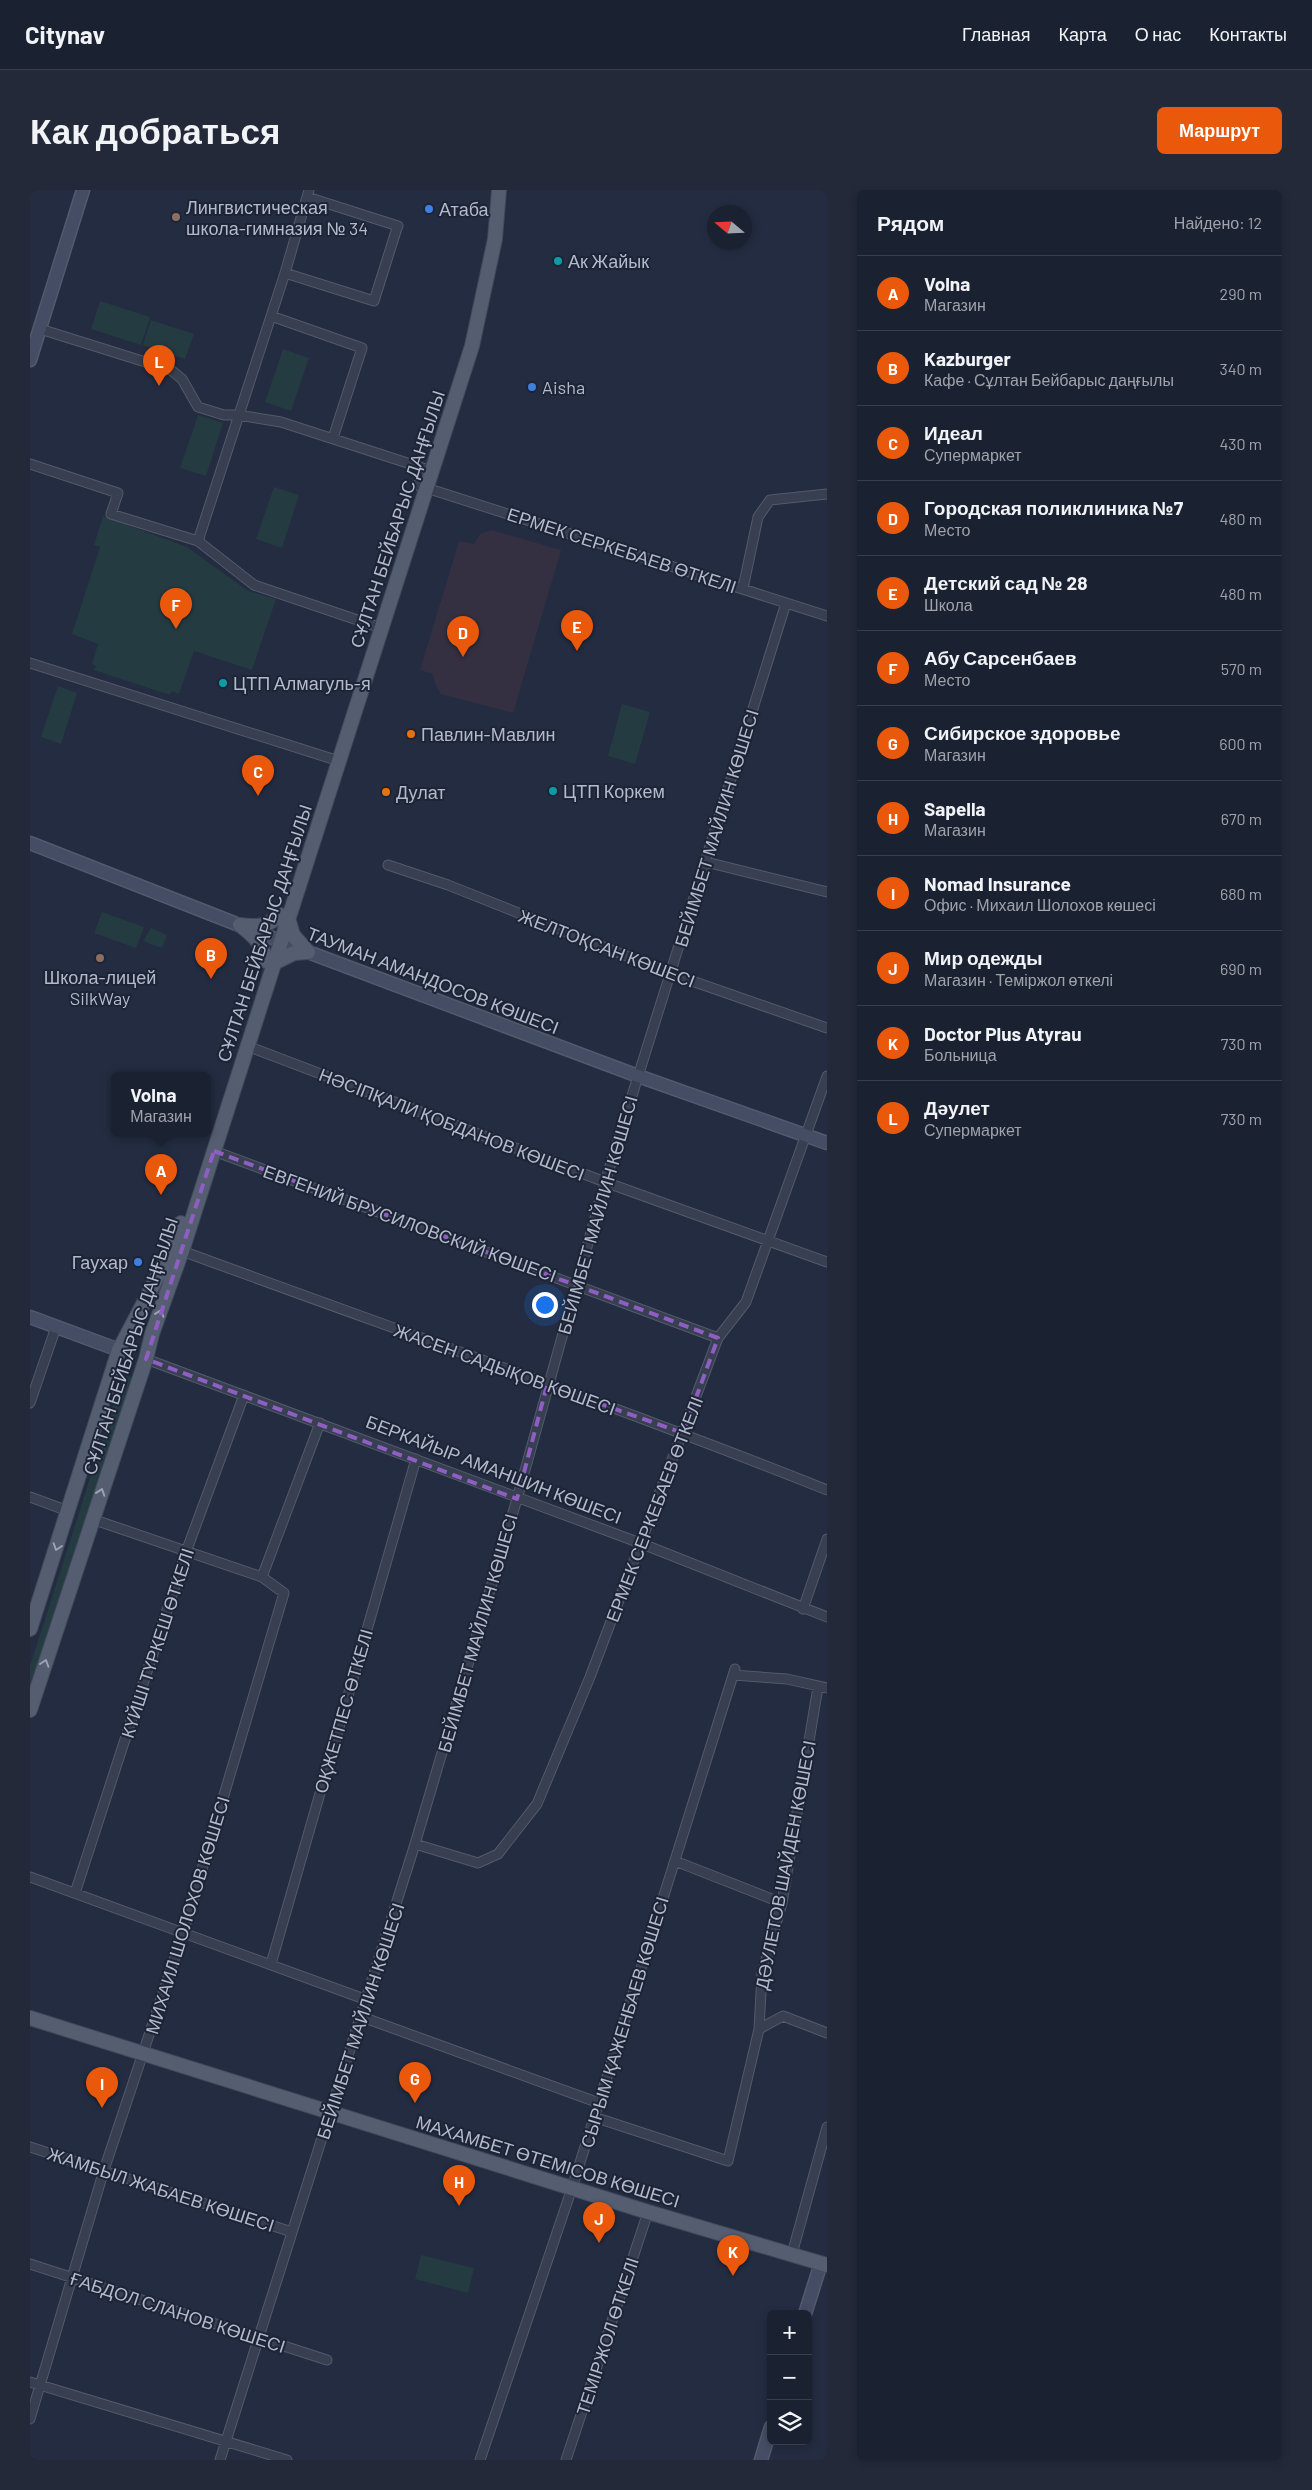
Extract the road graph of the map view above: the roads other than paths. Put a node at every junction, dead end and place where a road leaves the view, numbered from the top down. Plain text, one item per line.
1 (83, 190) edge
2 (489, 190) edge
3 (499, 190) edge
4 (308, 193) edge
5 (285, 273) junction
6 (271, 316) junction
7 (40, 329) junction
8 (30, 360) edge
9 (238, 414) junction
10 (333, 438) junction
11 (30, 464) edge
12 (428, 470) junction
13 (422, 487) junction
14 (827, 494) edge
15 (198, 541) junction
16 (743, 588) junction
17 (786, 603) junction
18 (827, 616) edge
19 (377, 627) junction
20 (30, 664) edge
21 (335, 760) junction
22 (30, 843) edge
23 (706, 862) junction
24 (388, 865) dead end
25 (827, 892) edge
26 (284, 917) junction
27 (240, 926) junction
28 (277, 940) junction
29 (308, 952) junction
30 (270, 962) junction
31 (672, 974) junction
32 (827, 1028) edge
33 (247, 1046) junction
34 (638, 1076) junction
35 (827, 1076) edge
36 (211, 1134) edge
37 (807, 1136) junction
38 (210, 1137) edge
39 (827, 1143) edge
40 (214, 1151) junction
41 (605, 1182) junction
42 (769, 1241) junction
43 (182, 1251) junction
44 (827, 1262) edge
45 (577, 1284) junction
46 (30, 1317) edge
47 (56, 1327) junction
48 (131, 1328) junction
49 (152, 1334) junction
50 (718, 1338) junction
51 (119, 1350) junction
52 (146, 1360) junction
53 (547, 1385) junction
54 (244, 1396) junction
55 (30, 1403) edge
56 (320, 1423) junction
57 (683, 1433) junction
58 (416, 1459) junction
59 (827, 1490) edge
60 (30, 1497) edge
61 (517, 1499) junction
62 (68, 1511) junction
63 (92, 1519) junction
64 (827, 1539) edge
65 (640, 1543) junction
66 (186, 1552) junction
67 (262, 1577) junction
68 (803, 1609) junction
69 (827, 1617) edge
70 (30, 1629) edge
71 (823, 1688) edge
72 (30, 1710) edge
73 (415, 1844) junction
74 (675, 1861) junction
75 (30, 1877) edge
76 (75, 1893) junction
77 (782, 1903) junction
78 (183, 1933) junction
79 (270, 1964) junction
80 (367, 2000) junction
81 (362, 2017) junction
82 (30, 2018) edge
83 (758, 2029) junction
84 (827, 2033) edge
85 (144, 2053) junction
86 (599, 2103) junction
87 (331, 2113) junction
88 (594, 2118) junction
89 (827, 2127) edge
90 (30, 2147) edge
91 (104, 2170) junction
92 (572, 2188) junction
93 (648, 2212) junction
94 (292, 2232) junction
95 (792, 2254) junction
96 (30, 2264) edge
97 (824, 2264) edge
98 (71, 2278) junction
99 (807, 2310) edge
100 (258, 2338) junction
101 (327, 2360) dead end
102 (30, 2382) edge
103 (41, 2385) junction
104 (30, 2419) edge
105 (767, 2440) edge
106 (226, 2441) junction
107 (220, 2460) edge
108 (287, 2460) edge
109 (480, 2460) edge
110 (566, 2460) edge
111 (761, 2460) edge

1 - 7 main road
2 - 12 main road, СҰЛТАН БЕЙБАРЫС ДАҢҒЫЛЫ
3 - 12 main road, СҰЛТАН БЕЙБАРЫС ДАҢҒЫЛЫ
4 - 5 street
4 - 5 street
5 - 6 street
6 - 9 street
6 - 10 street
7 - 8 main road
7 - 9 street
9 - 10 street
9 - 15 street
10 - 12 street
11 - 15 street
12 - 13 main road, СҰЛТАН БЕЙБАРЫС ДАҢҒЫЛЫ
13 - 16 street, ЕРМЕК СЕРКЕБАЕВ ӨТКЕЛІ
13 - 19 main road, СҰЛТАН БЕЙБАРЫС ДАҢҒЫЛЫ
14 - 16 street
15 - 19 street
16 - 17 street, ЕРМЕК СЕРКЕБАЕВ ӨТКЕЛІ
17 - 18 street, ЕРМЕК СЕРКЕБАЕВ ӨТКЕЛІ
17 - 23 street, БЕЙІМБЕТ МАЙЛИН КӨШЕСІ
19 - 21 main road, СҰЛТАН БЕЙБАРЫС ДАҢҒЫЛЫ
20 - 21 street
21 - 26 main road, СҰЛТАН БЕЙБАРЫС ДАҢҒЫЛЫ
22 - 27 main road, ТАУМАН АМАНДОСОВ КӨШЕСІ
23 - 25 street
23 - 31 street, БЕЙІМБЕТ МАЙЛИН КӨШЕСІ
24 - 31 street, ЖЕЛТОҚСАН КӨШЕСІ
26 - 27 main road
26 - 28 main road, СҰЛТАН БЕЙБАРЫС ДАҢҒЫЛЫ
26 - 29 main road
27 - 28 main road, ТАУМАН АМАНДОСОВ КӨШЕСІ
27 - 30 main road
28 - 29 main road, ТАУМАН АМАНДОСОВ КӨШЕСІ
28 - 30 main road, СҰЛТАН БЕЙБАРЫС ДАҢҒЫЛЫ
29 - 30 main road
29 - 34 main road, ТАУМАН АМАНДОСОВ КӨШЕСІ
30 - 33 main road, СҰЛТАН БЕЙБАРЫС ДАҢҒЫЛЫ
30 - 36 main road, СҰЛТАН БЕЙБАРЫС ДАҢҒЫЛЫ
31 - 32 street, ЖЕЛТОҚСАН КӨШЕСІ
31 - 34 street, БЕЙІМБЕТ МАЙЛИН КӨШЕСІ
33 - 40 main road, СҰЛТАН БЕЙБАРЫС ДАҢҒЫЛЫ
33 - 41 street, НӘСІПҚАЛИ ҚОБДАНОВ КӨШЕСІ
34 - 37 main road, ТАУМАН АМАНДОСОВ КӨШЕСІ
34 - 41 street, БЕЙІМБЕТ МАЙЛИН КӨШЕСІ
35 - 37 street, ЕРМЕК СЕРКЕБАЕВ ӨТКЕЛІ
37 - 39 main road, ТАУМАН АМАНДОСОВ КӨШЕСІ
37 - 42 street, ЕРМЕК СЕРКЕБАЕВ ӨТКЕЛІ
38 - 48 main road, СҰЛТАН БЕЙБАРЫС ДАҢҒЫЛЫ
40 - 43 main road, СҰЛТАН БЕЙБАРЫС ДАҢҒЫЛЫ
40 - 45 street, ЕВГЕНИЙ БРУСИЛОВСКИЙ КӨШЕСІ
41 - 42 street, НӘСІПҚАЛИ ҚОБДАНОВ КӨШЕСІ
41 - 45 street, БЕЙІМБЕТ МАЙЛИН КӨШЕСІ
42 - 44 street, НӘСІПҚАЛИ ҚОБДАНОВ КӨШЕСІ
42 - 50 street, ЕРМЕК СЕРКЕБАЕВ ӨТКЕЛІ
49 -> 43 main road, СҰЛТАН БЕЙБАРЫС ДАҢҒЫЛЫ
43 - 53 street, ЖАСЕН САДЫҚОВ КӨШЕСІ
45 - 50 street, ЕВГЕНИЙ БРУСИЛОВСКИЙ КӨШЕСІ
45 - 53 street, БЕЙІМБЕТ МАЙЛИН КӨШЕСІ
46 - 47 main road
47 - 51 main road
47 - 55 street
48 - 49 main road
48 - 51 main road, СҰЛТАН БЕЙБАРЫС ДАҢҒЫЛЫ
49 - 52 main road, СҰЛТАН БЕЙБАРЫС ДАҢҒЫЛЫ
50 - 57 street, ЕРМЕК СЕРКЕБАЕВ ӨТКЕЛІ
51 - 62 main road, СҰЛТАН БЕЙБАРЫС ДАҢҒЫЛЫ
52 - 54 street, БЕРКАЙЫР АМАНШИН КӨШЕСІ
63 -> 52 main road, СҰЛТАН БЕЙБАРЫС ДАҢҒЫЛЫ
53 - 57 street, ЖАСЕН САДЫҚОВ КӨШЕСІ
53 - 61 street, БЕЙІМБЕТ МАЙЛИН КӨШЕСІ
54 - 56 street, БЕРКАЙЫР АМАНШИН КӨШЕСІ
54 - 66 street, КҮЙШІ ТҮРКЕШ ӨТКЕЛІ
56 - 58 street, БЕРКАЙЫР АМАНШИН КӨШЕСІ
56 - 67 street
57 - 59 street, ЖАСЕН САДЫҚОВ КӨШЕСІ
57 - 65 street, ЕРМЕК СЕРКЕБАЕВ ӨТКЕЛІ
58 - 61 street, БЕРКАЙЫР АМАНШИН КӨШЕСІ
58 - 79 street, ОҚЖЕТПЕС ӨТКЕЛІ
60 - 62 street
61 - 65 street, БЕРКАЙЫР АМАНШИН КӨШЕСІ
61 - 73 street, БЕЙІМБЕТ МАЙЛИН КӨШЕСІ
62 -> 70 main road, СҰЛТАН БЕЙБАРЫС ДАҢҒЫЛЫ
63 - 66 street
72 -> 63 main road, СҰЛТАН БЕЙБАРЫС ДАҢҒЫЛЫ
64 - 68 street
65 - 68 street, БЕРКАЙЫР АМАНШИН КӨШЕСІ
65 - 73 street, ЕРМЕК СЕРКЕБАЕВ ӨТКЕЛІ
66 - 67 street
66 - 76 street, КҮЙШІ ТҮРКЕШ ӨТКЕЛІ
67 - 78 street, МИХАИЛ ШОЛОХОВ КӨШЕСІ
68 - 69 street, БЕРКАЙЫР АМАНШИН КӨШЕСІ
71 - 74 street, СЫРЫМ ҚАЖЕНБАЕВ КӨШЕСІ
71 - 77 street, ДӘУЛЕТОВ ШАЙДЕН КӨШЕСІ
73 - 80 street, БЕЙІМБЕТ МАЙЛИН КӨШЕСІ
74 - 77 street
74 - 86 street, СЫРЫМ ҚАЖЕНБАЕВ КӨШЕСІ
75 - 76 street
76 - 78 street
77 - 83 street, ДӘУЛЕТОВ ШАЙДЕН КӨШЕСІ
78 - 79 street
78 - 85 street, МИХАИЛ ШОЛОХОВ КӨШЕСІ
79 - 80 street
80 - 81 street, БЕЙІМБЕТ МАЙЛИН КӨШЕСІ
81 - 86 street
81 - 87 street, БЕЙІМБЕТ МАЙЛИН КӨШЕСІ
82 - 85 main road, МАХАМБЕТ ӨТЕМІСОВ КӨШЕСІ
83 - 84 street
83 - 88 street, ДӘУЛЕТОВ ШАЙДЕН КӨШЕСІ
85 - 87 main road, МАХАМБЕТ ӨТЕМІСОВ КӨШЕСІ
85 - 91 street, МИХАИЛ ШОЛОХОВ КӨШЕСІ
86 - 88 street, СЫРЫМ ҚАЖЕНБАЕВ КӨШЕСІ
87 - 92 main road, МАХАМБЕТ ӨТЕМІСОВ КӨШЕСІ
87 - 94 street, БЕЙІМБЕТ МАЙЛИН КӨШЕСІ
88 - 92 street, СЫРЫМ ҚАЖЕНБАЕВ КӨШЕСІ
89 - 95 street
90 - 91 street, ЖАМБЫЛ ЖАБАЕВ КӨШЕСІ
91 - 94 street, ЖАМБЫЛ ЖАБАЕВ КӨШЕСІ
91 - 98 street, МИХАИЛ ШОЛОХОВ КӨШЕСІ
92 - 93 main road, МАХАМБЕТ ӨТЕМІСОВ КӨШЕСІ
92 - 109 street, СЫРЫМ ҚАЖЕНБАЕВ КӨШЕСІ
93 - 95 main road, МАХАМБЕТ ӨТЕМІСОВ КӨШЕСІ
93 - 110 street, ТЕМІРЖОЛ ӨТКЕЛІ
94 - 100 street, БЕЙІМБЕТ МАЙЛИН КӨШЕСІ
95 - 97 main road, МАХАМБЕТ ӨТЕМІСОВ КӨШЕСІ
96 - 98 street, ҒАБДОЛ СЛАНОВ КӨШЕСІ
97 - 99 main road
98 - 100 street, ҒАБДОЛ СЛАНОВ КӨШЕСІ
98 - 103 street, МИХАИЛ ШОЛОХОВ КӨШЕСІ
100 - 101 street, ҒАБДОЛ СЛАНОВ КӨШЕСІ
100 - 106 street, БЕЙІМБЕТ МАЙЛИН КӨШЕСІ
102 - 103 street
103 - 104 street, МИХАИЛ ШОЛОХОВ КӨШЕСІ
103 - 106 street
105 - 111 main road
106 - 107 street, БЕЙІМБЕТ МАЙЛИН КӨШЕСІ
106 - 108 street

